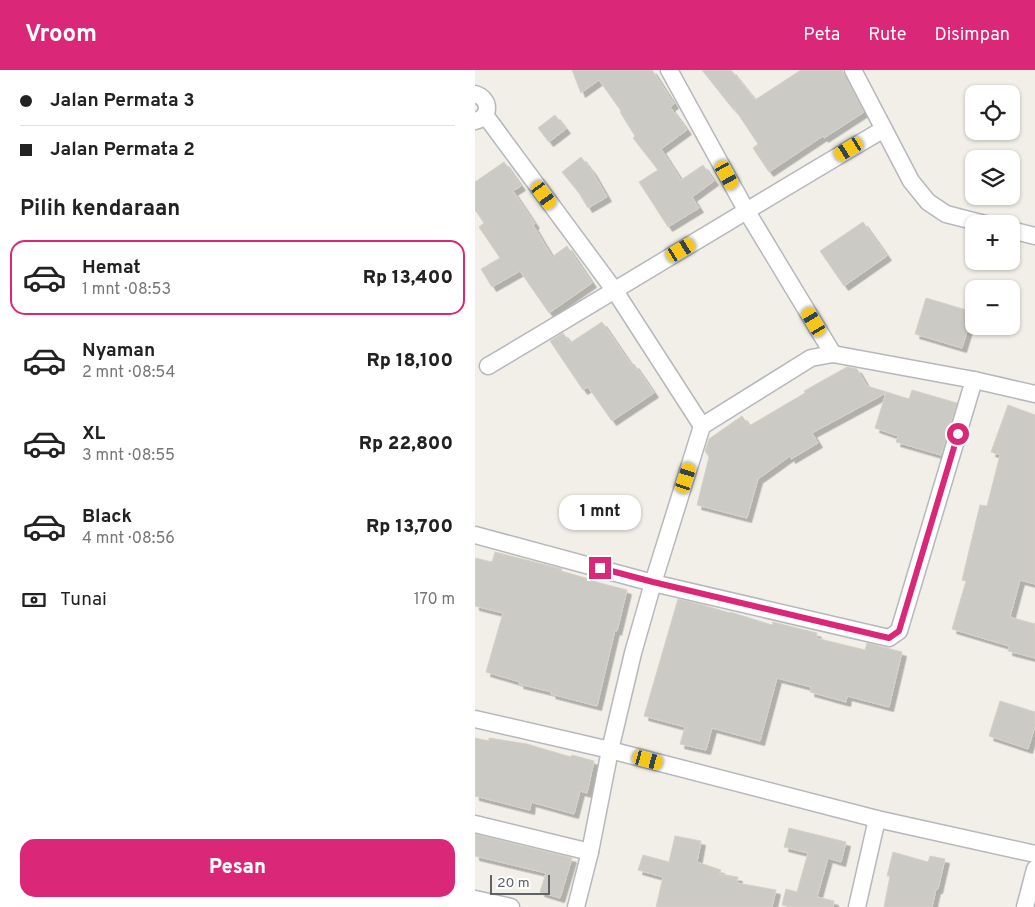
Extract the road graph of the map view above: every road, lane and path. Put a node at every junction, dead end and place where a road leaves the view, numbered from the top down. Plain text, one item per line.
1 (669, 70) edge
2 (853, 70) edge
3 (475, 94) edge
4 (480, 118) edge
5 (883, 129) junction
6 (746, 210) junction
7 (965, 219) edge
8 (1020, 232) edge
9 (1035, 236) edge
10 (615, 291) junction
11 (833, 354) junction
12 (488, 366) dead end
13 (974, 380) junction
14 (1035, 394) edge
15 (703, 426) junction
16 (475, 535) edge
17 (653, 582) junction
18 (475, 719) edge
19 (610, 750) junction
20 (877, 819) junction
21 (475, 824) edge
22 (590, 852) junction
23 (1035, 854) edge
24 (1035, 869) edge
25 (475, 900) edge
26 (511, 907) edge
27 (576, 907) edge
28 (857, 907) edge
29 (1025, 907) edge

1 - 6 street
2 - 5 street
3 - 4 street
4 - 10 street
5 - 6 street
5 - 7 street
6 - 10 street
6 - 11 street
8 - 9 street
10 - 12 street
10 - 15 street
11 - 13 street
11 - 15 street
13 - 14 street
13 - 17 street
15 - 17 street
16 - 17 street
17 - 19 street
18 - 19 street
19 - 20 street
19 - 22 street
20 - 23 street
20 - 28 street
21 - 22 street
22 - 27 street
24 - 29 street
25 - 26 street

